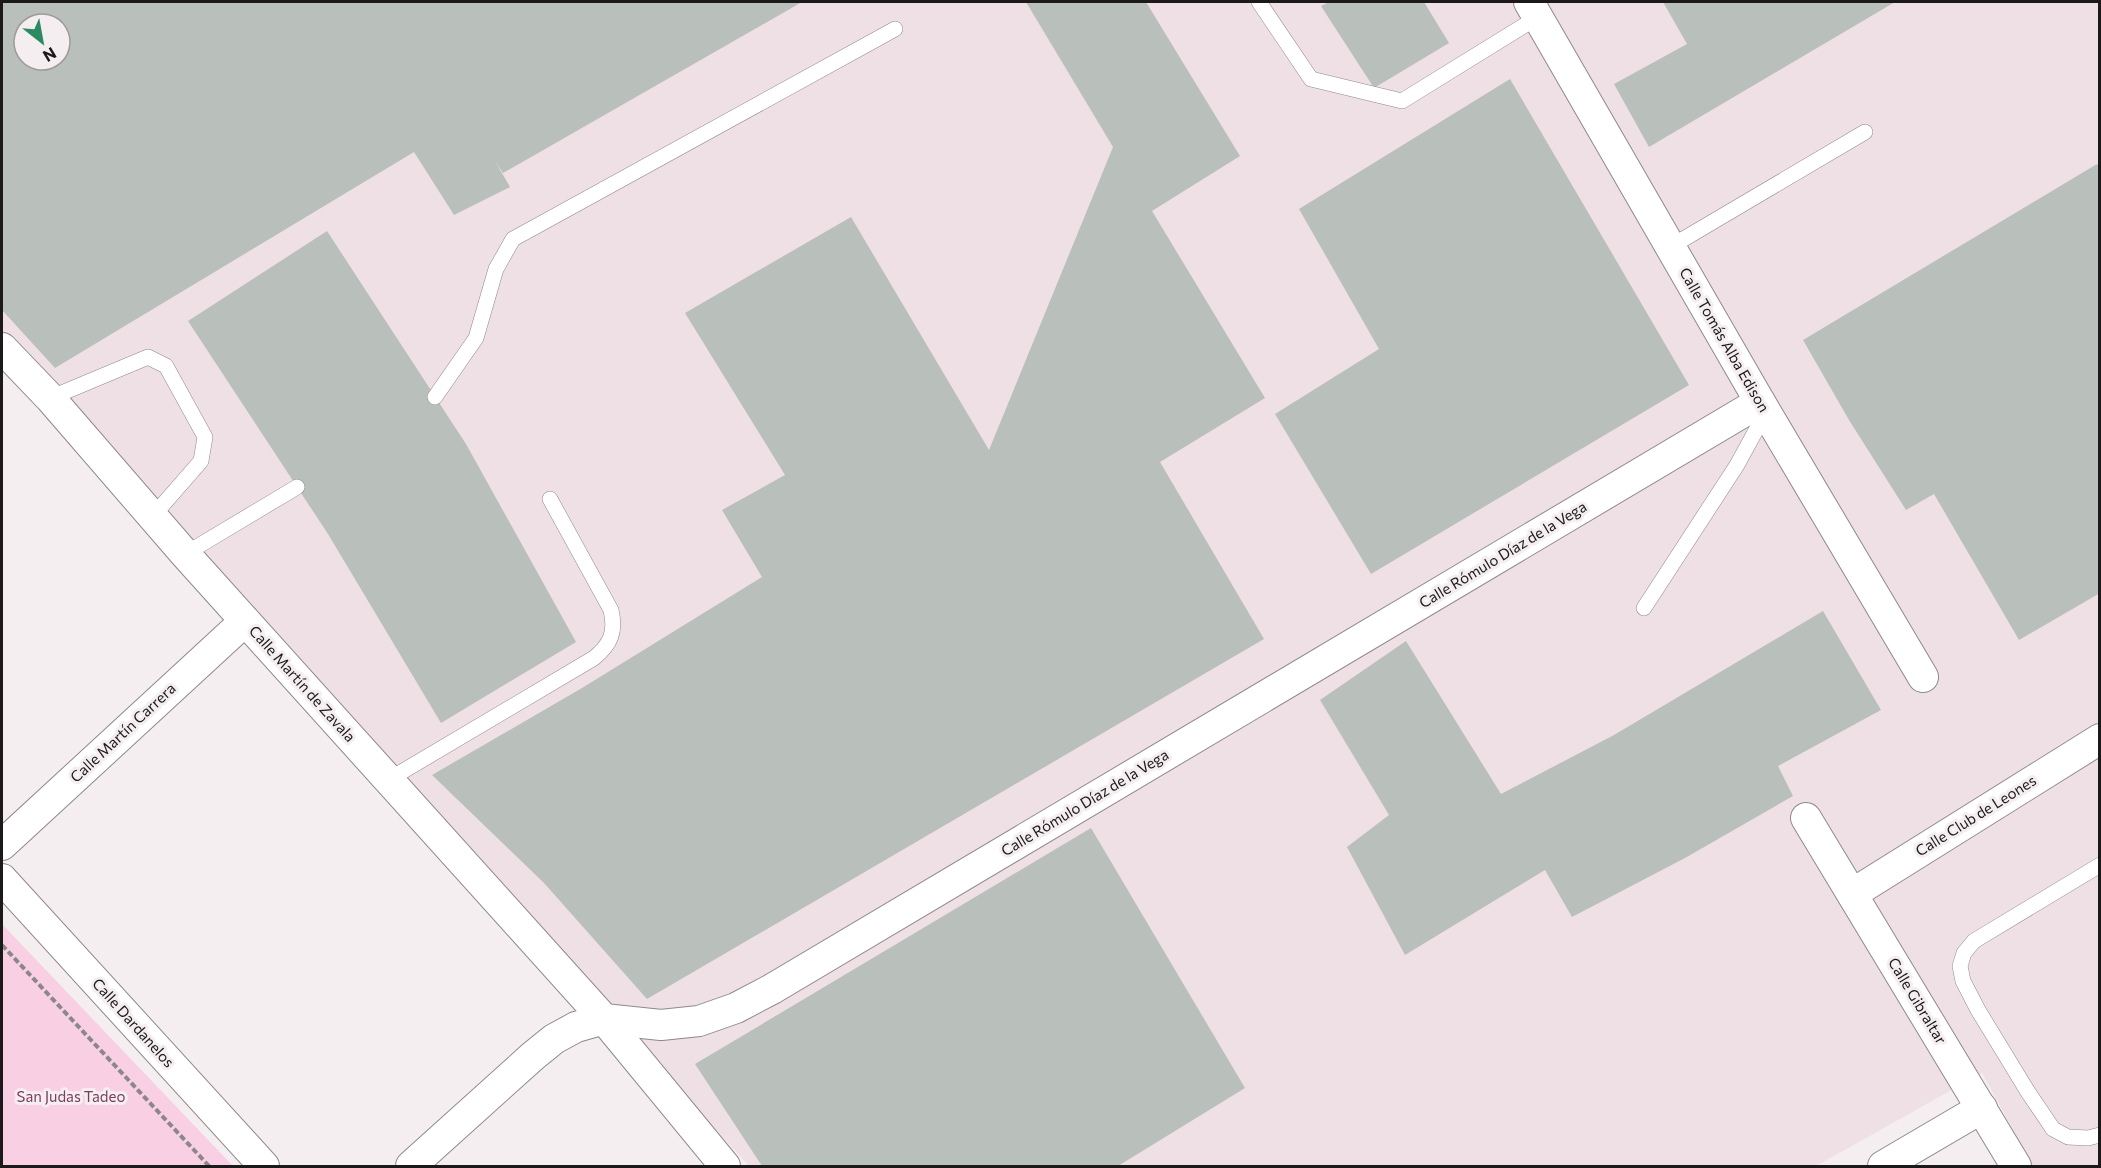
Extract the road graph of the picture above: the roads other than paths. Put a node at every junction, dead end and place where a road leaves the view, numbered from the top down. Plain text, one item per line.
1 (1259, 2) edge
2 (1533, 9) edge
3 (895, 29) dead end
4 (1865, 132) dead end
5 (1670, 247) junction
6 (2, 348) edge
7 (435, 397) dead end
8 (50, 398) junction
9 (1763, 407) junction
10 (297, 487) dead end
11 (550, 499) dead end
12 (153, 516) junction
13 (185, 554) junction
14 (1644, 608) dead end
15 (245, 621) junction
16 (1923, 677) dead end
17 (2100, 739) edge
18 (388, 780) junction
19 (1806, 819) dead end
20 (2, 845) edge
21 (2100, 865) edge
22 (2, 879) edge
23 (1852, 894) junction
24 (604, 1019) junction
25 (1982, 1108) junction
26 (2100, 1135) edge
27 (264, 1167) edge
28 (411, 1167) edge
29 (725, 1167) edge
30 (1883, 1167) edge
31 (2016, 1167) edge

1 - 2 lane
2 - 5 street, Calle Tomás Alba Edison
3 - 7 lane
4 - 5 lane
5 - 9 street, Calle Tomás Alba Edison
6 - 8 street, Calle Martín de Zavala
8 - 12 street, Calle Martín de Zavala
8 - 12 lane
9 - 14 lane
9 - 16 street, Calle Tomás Alba Edison
9 - 24 street, Calle Rómulo Díaz de la Vega
10 - 13 lane
11 - 18 lane
12 - 13 street, Calle Martín de Zavala
13 - 15 street, Calle Martín de Zavala
15 - 18 street, Calle Martín de Zavala
15 - 20 street, Calle Martín Carrera
17 - 23 street, Calle Club de Leones
18 - 24 street, Calle Martín de Zavala
19 - 23 street, Calle Gibraltar
21 - 26 lane
22 - 27 street, Calle Dardanelos
23 - 25 street, Calle Gibraltar
24 - 28 street, Calle Rómulo Díaz de la Vega
24 - 29 street, Calle Martín de Zavala
25 - 30 street
25 - 31 street, Calle Gibraltar

